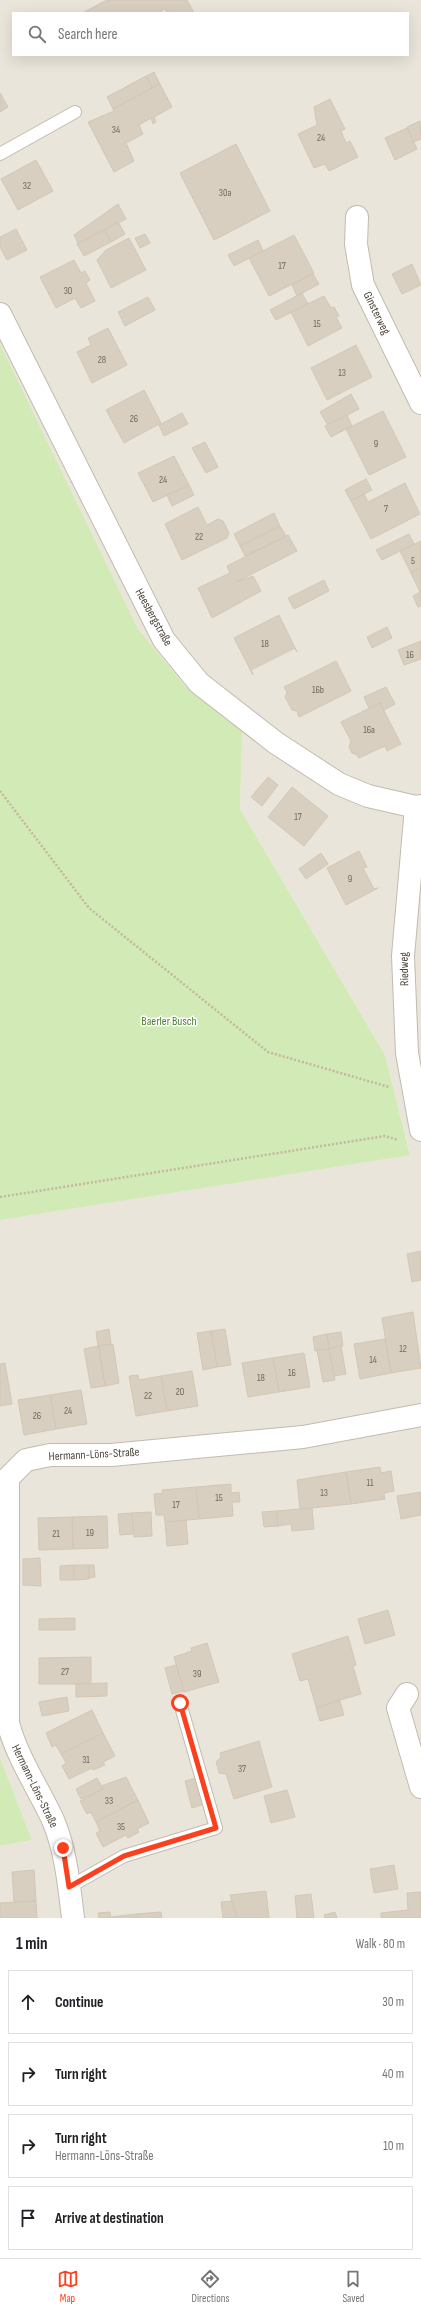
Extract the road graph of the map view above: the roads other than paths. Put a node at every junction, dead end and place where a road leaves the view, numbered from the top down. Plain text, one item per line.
1 (75, 112) dead end
2 (0, 154) edge
3 (357, 217) dead end
4 (0, 314) edge
5 (421, 403) edge
6 (419, 806) edge
7 (421, 1130) edge
8 (421, 1415) edge
9 (407, 1694) dead end
10 (180, 1703) dead end
11 (421, 1787) edge
12 (69, 1887) junction
13 (73, 1918) edge

1 - 2 lane
3 - 5 street, Ginsterweg
4 - 6 street, Heesbergstraße
6 - 7 street, Riedweg
8 - 12 street, Hermann-Löns-Straße
9 - 11 street
10 - 12 lane
12 - 13 street, Hermann-Löns-Straße

